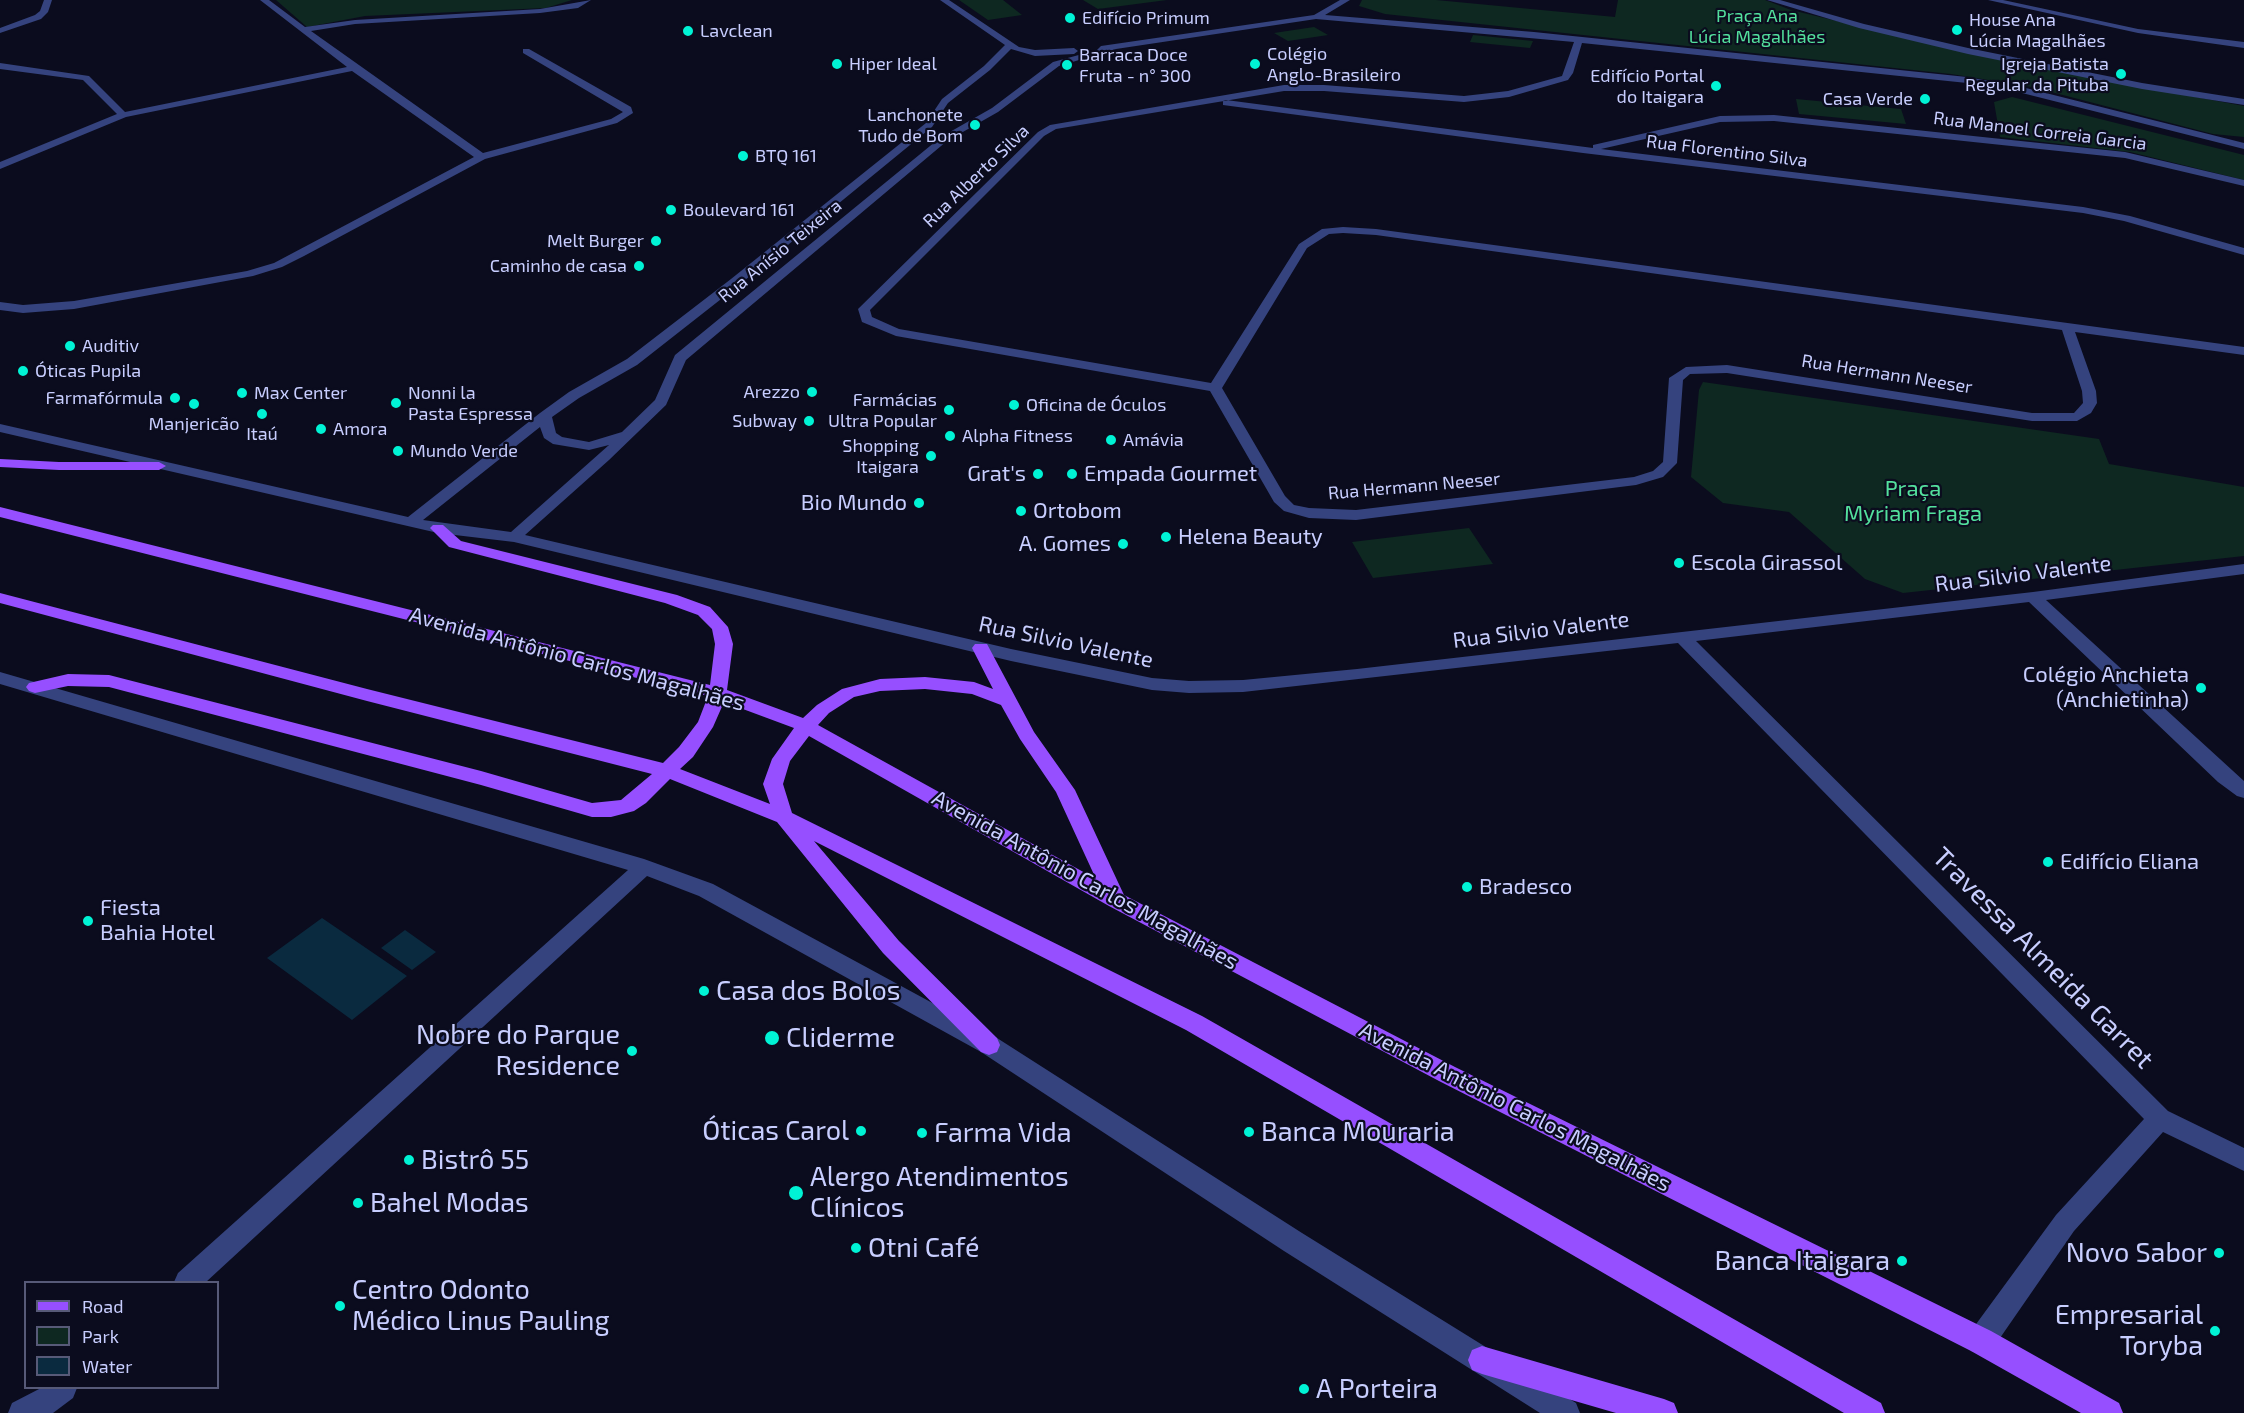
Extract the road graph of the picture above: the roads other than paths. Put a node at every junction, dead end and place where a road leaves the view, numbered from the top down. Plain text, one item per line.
1 (48, 0) edge
2 (264, 0) edge
3 (587, 0) edge
4 (944, 0) edge
5 (1771, 0) edge
6 (1992, 0) edge
7 (1345, 1) edge
8 (1353, 8) dead end
9 (1362, 12) dead end
10 (1316, 17) junction
11 (1382, 21) junction
12 (303, 30) junction
13 (0, 32) edge
14 (1579, 40) junction
15 (1010, 45) junction
16 (2244, 45) edge
17 (1113, 48) junction
18 (526, 51) dead end
19 (1035, 53) junction
20 (998, 58) junction
21 (1056, 64) junction
22 (0, 66) edge
23 (354, 68) junction
24 (1203, 100) junction
25 (2244, 102) edge
26 (123, 115) junction
27 (935, 115) junction
28 (978, 120) junction
29 (2201, 135) junction
30 (2244, 140) edge
31 (2244, 146) edge
32 (1583, 150) junction
33 (0, 153) edge
34 (22, 157) junction
35 (481, 157) junction
36 (0, 166) edge
37 (2244, 183) edge
38 (2244, 252) edge
39 (0, 306) edge
40 (2067, 326) junction
41 (2244, 351) edge
42 (1215, 388) junction
43 (545, 416) junction
44 (0, 428) edge
45 (628, 434) junction
46 (0, 463) edge
47 (159, 466) junction
48 (0, 512) edge
49 (412, 521) junction
50 (438, 528) junction
51 (514, 537) junction
52 (2244, 569) edge
53 (2033, 597) junction
54 (0, 598) edge
55 (1681, 636) junction
56 (981, 648) junction
57 (0, 678) edge
58 (34, 687) junction
59 (718, 693) junction
60 (1008, 700) junction
61 (806, 726) junction
62 (667, 771) junction
63 (2244, 791) edge
64 (784, 817) junction
65 (644, 867) junction
66 (1116, 900) junction
67 (989, 1045) junction
68 (2160, 1119) junction
69 (2244, 1160) edge
70 (188, 1281) edge
71 (1981, 1341) junction
72 (1482, 1360) junction
73 (62, 1389) edge
74 (22, 1413) edge
75 (1566, 1413) edge
76 (1664, 1413) edge
77 (1871, 1413) edge
78 (2109, 1413) edge

1 - 13 street
2 - 12 street
3 - 12 street
4 - 15 street
5 - 25 street
6 - 16 street
7 - 8 street
7 - 10 street
9 - 11 street
10 - 11 street
10 - 17 street
11 - 14 street
12 - 23 street
14 - 24 street, Rua Alberto Silva
14 - 29 street
15 - 19 street
15 - 20 street, Rua Anísio Teixeira
17 - 19 street
17 - 21 street, Rua Anísio Teixeira
18 - 35 street
19 - 20 street
19 - 21 street
20 - 27 street, Rua Anísio Teixeira
21 - 28 street, Rua Anísio Teixeira
22 - 26 street
23 - 26 street
23 - 35 street
24 - 32 street, Rua Florentino Silva
24 - 42 street, Rua Alberto Silva
26 - 34 street
27 - 28 street
27 - 43 street, Rua Anísio Teixeira
28 - 45 street, Rua Anísio Teixeira
29 - 30 street
29 - 31 street
32 - 37 street, Rua Manoel Correia Garcia
32 - 38 street, Rua Florentino Silva
33 - 34 street
34 - 36 street
35 - 39 street
40 - 41 street
40 - 42 street
40 - 42 street, Rua Hermann Neeser
43 - 45 street
43 - 49 street, Rua Anísio Teixeira
44 - 47 street
45 - 51 street, Rua Anísio Teixeira
46 - 47 main road
47 - 49 street
48 - 59 main road, Avenida Antônio Carlos Magalhães
49 - 50 street
50 - 51 street
50 - 59 main road
51 - 56 street, Rua Silvio Valente
52 - 53 street, Rua Silvio Valente
53 - 55 street, Rua Silvio Valente
53 - 63 street
54 - 62 main road
55 - 56 street, Rua Silvio Valente
55 - 68 street, Travessa Almeida Garret
56 - 60 main road
57 - 58 street
58 - 62 main road
58 - 65 street
59 - 61 main road, Avenida Antônio Carlos Magalhães
59 - 62 main road
60 - 61 main road
60 - 66 main road
61 - 64 main road
61 - 66 main road, Avenida Antônio Carlos Magalhães
62 - 64 main road
64 - 67 main road
64 - 77 main road
65 - 67 street
65 - 70 street
66 - 71 main road, Avenida Antônio Carlos Magalhães
67 - 72 street
68 - 69 street, Travessa Almeida Garret
68 - 71 street
71 - 78 main road, Avenida Antônio Carlos Magalhães
72 - 75 street
72 - 76 main road
73 - 74 street

